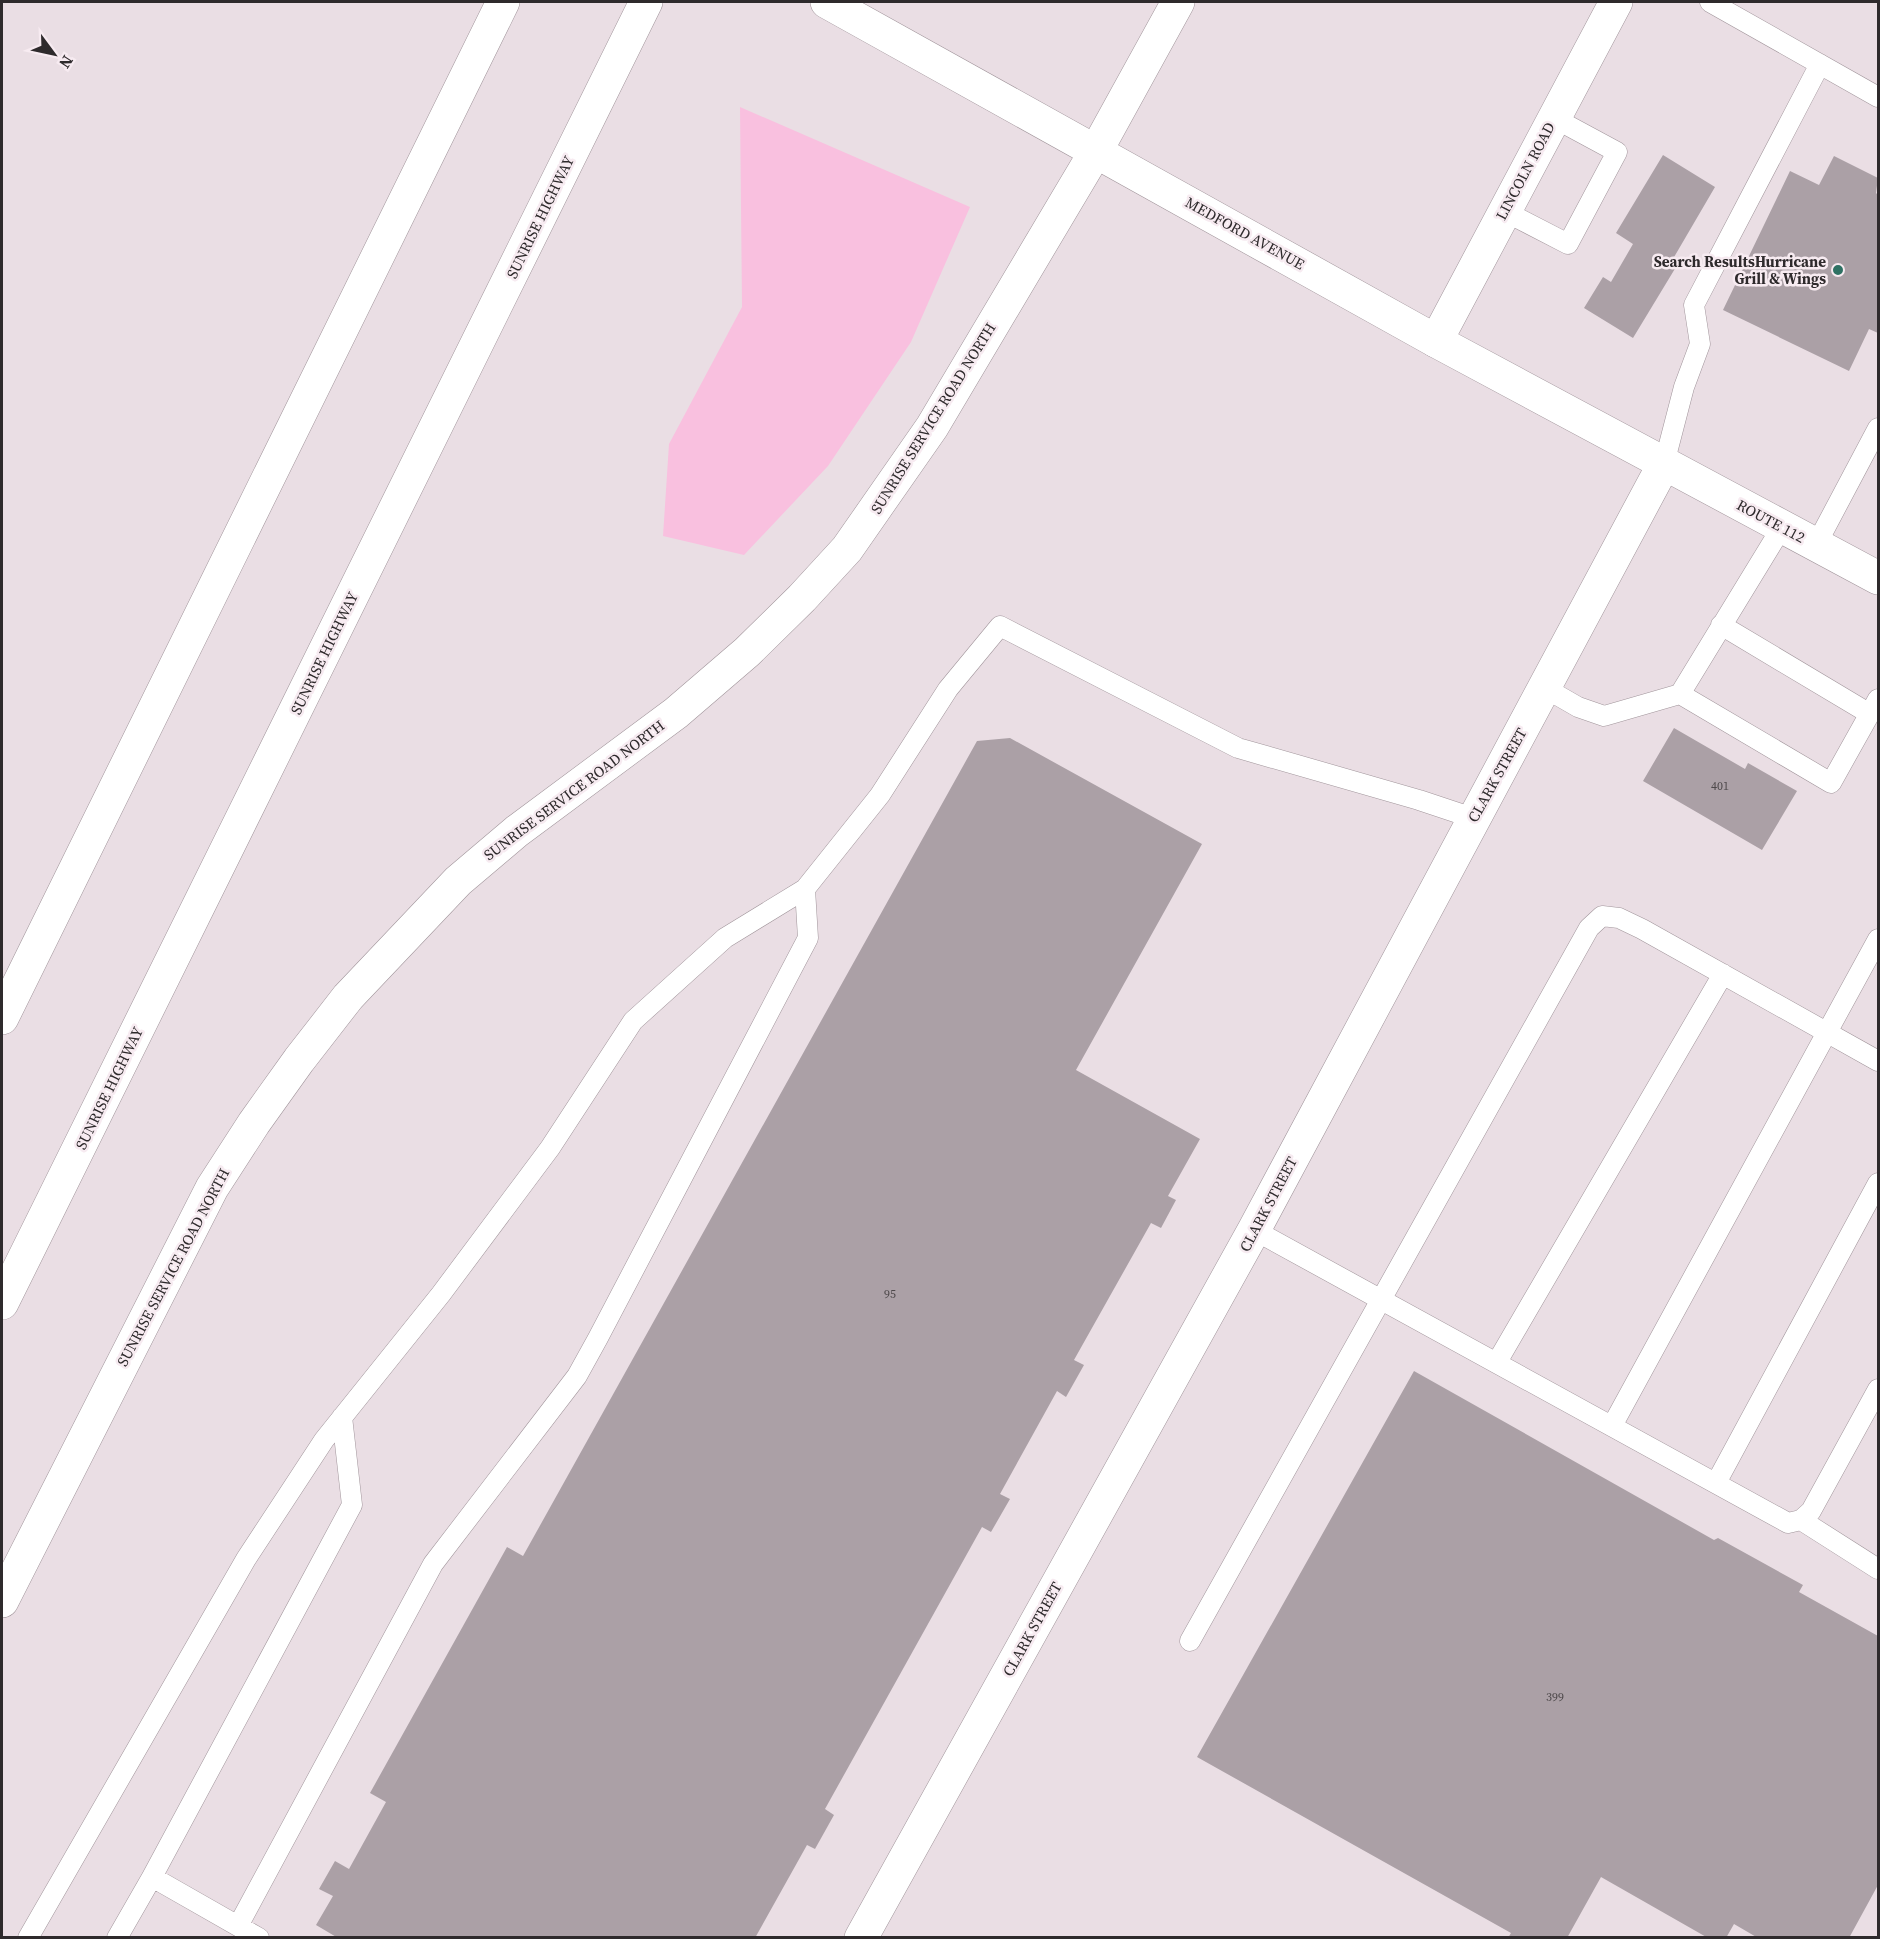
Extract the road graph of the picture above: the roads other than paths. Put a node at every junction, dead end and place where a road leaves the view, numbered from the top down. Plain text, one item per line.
1 (503, 2) edge
2 (646, 2) edge
3 (827, 2) edge
4 (1178, 2) edge
5 (1616, 2) edge
6 (1710, 2) edge
7 (1820, 64) junction
8 (1878, 98) edge
9 (1554, 118) junction
10 (1096, 151) junction
11 (1504, 211) junction
12 (1436, 341) junction
13 (1878, 428) edge
14 (1664, 464) junction
15 (1782, 526) junction
16 (1816, 544) junction
17 (1878, 578) edge
18 (1721, 625) junction
19 (1545, 688) junction
20 (1680, 694) junction
21 (1874, 707) edge
22 (1473, 818) junction
23 (805, 889) junction
24 (1878, 939) edge
25 (1723, 974) junction
26 (2, 1018) edge
27 (1828, 1033) junction
28 (1878, 1061) edge
29 (1878, 1183) edge
30 (1254, 1230) junction
31 (1382, 1299) junction
32 (2, 1303) edge
33 (1497, 1362) junction
34 (1878, 1389) edge
35 (342, 1417) junction
36 (1612, 1426) junction
37 (1716, 1483) junction
38 (1801, 1521) junction
39 (1878, 1569) edge
40 (2, 1601) edge
41 (1190, 1641) dead end
42 (152, 1877) junction
43 (251, 1934) edge
44 (27, 1938) edge
45 (117, 1938) edge
46 (861, 1938) edge

1 - 26 main road
2 - 32 main road, SUNRISE HIGHWAY
3 - 10 main road, MEDFORD AVENUE
4 - 10 main road, SUNRISE SERVICE ROAD NORTH
5 - 9 main road, LINCOLN ROAD
6 - 7 lane
7 - 8 lane
7 - 14 lane
9 - 11 main road, LINCOLN ROAD
9 - 11 lane
10 - 12 main road, MEDFORD AVENUE
10 - 40 main road, SUNRISE SERVICE ROAD NORTH
11 - 12 main road, LINCOLN ROAD
12 - 14 main road, MEDFORD AVENUE
13 - 16 lane
14 - 15 main road, ROUTE 112
14 - 19 main road, CLARK STREET
15 - 16 main road, ROUTE 112
15 - 18 lane
16 - 17 main road, ROUTE 112
18 - 20 lane
18 - 21 lane
19 - 20 lane
19 - 22 main road, CLARK STREET
20 - 21 lane
22 - 23 lane
22 - 30 main road, CLARK STREET
23 - 35 lane
23 - 43 lane
24 - 27 lane
25 - 27 lane
25 - 31 lane
25 - 33 lane
27 - 28 lane
27 - 36 lane
29 - 37 lane
30 - 31 lane
30 - 46 main road, CLARK STREET
31 - 33 lane
31 - 41 lane
33 - 36 lane
34 - 38 lane
35 - 42 lane
35 - 44 lane
36 - 37 lane
37 - 38 lane
38 - 39 lane
42 - 43 lane
42 - 45 lane

